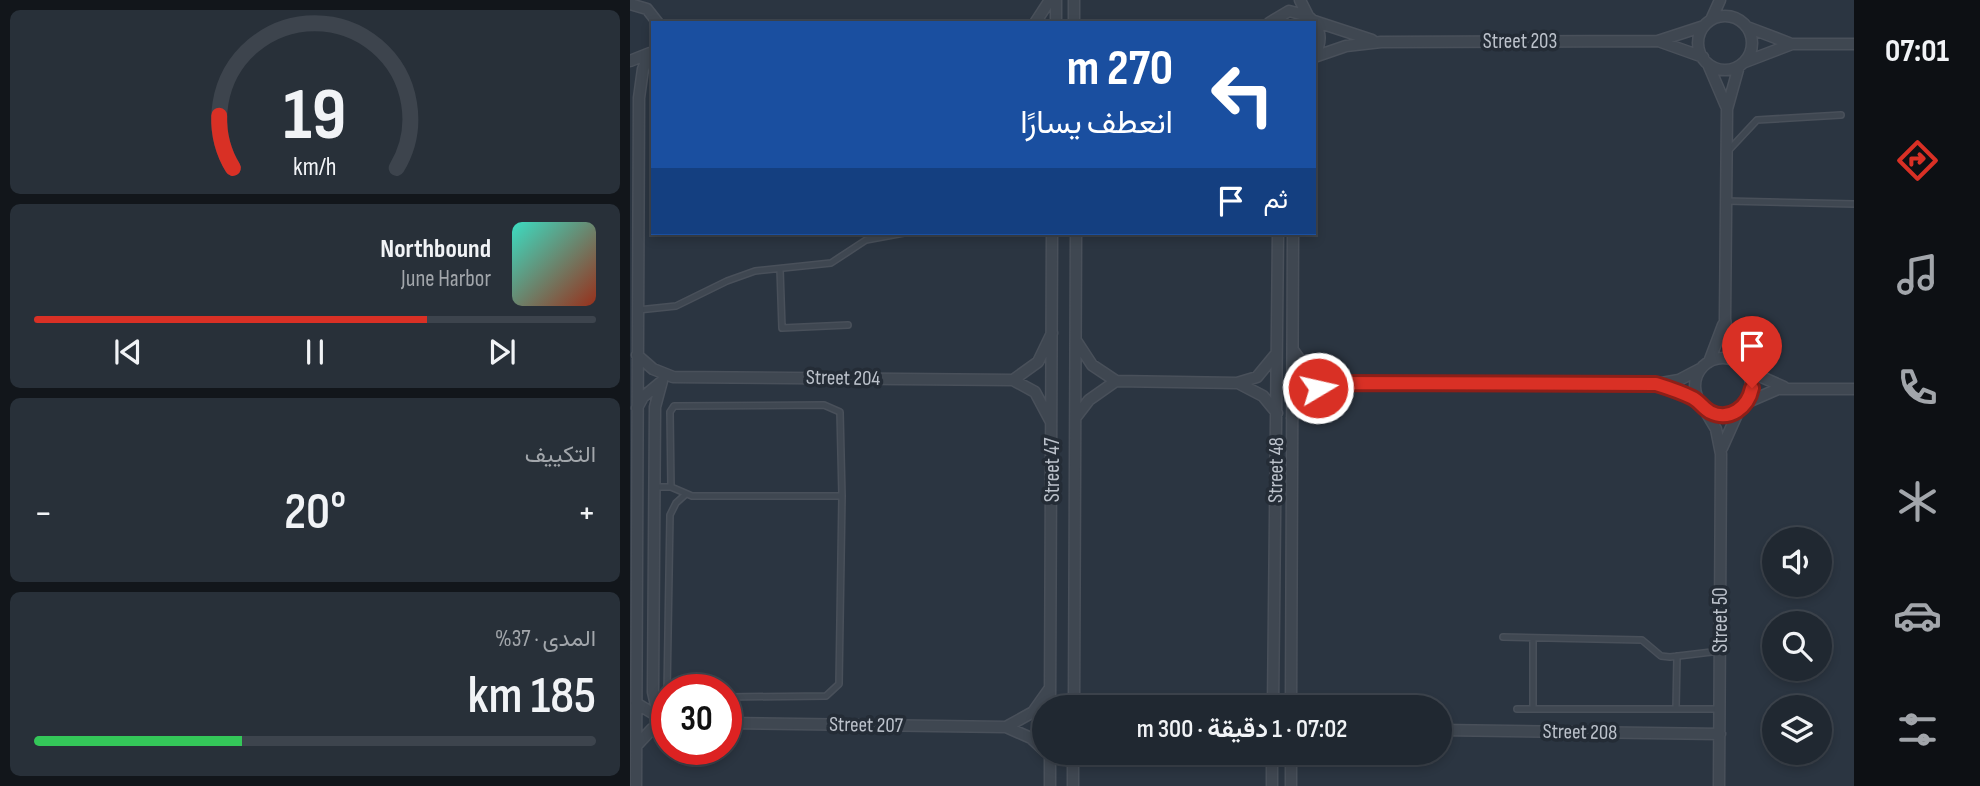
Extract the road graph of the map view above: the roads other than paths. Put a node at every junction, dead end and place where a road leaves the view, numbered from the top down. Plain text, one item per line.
1 (1050, 0) edge
2 (1056, 0) edge
3 (1074, 0) edge
4 (1300, 0) edge
5 (1720, 0) edge
6 (630, 4) edge
7 (651, 12) edge
8 (1311, 18) junction
9 (1036, 21) edge
10 (1056, 21) edge
11 (1074, 21) edge
12 (1272, 21) edge
13 (1312, 21) edge
14 (1708, 23) junction
15 (1747, 27) junction
16 (1316, 30) edge
17 (1658, 41) junction
18 (1381, 42) junction
19 (1792, 44) junction
20 (1854, 44) edge
21 (1316, 51) edge
22 (651, 53) edge
23 (1316, 56) edge
24 (1706, 60) junction
25 (630, 61) edge
26 (1742, 64) junction
27 (1727, 109) junction
28 (1841, 115) dead end
29 (1726, 153) junction
30 (1726, 201) junction
31 (1854, 204) edge
32 (893, 235) edge
33 (1052, 235) edge
34 (1076, 235) edge
35 (1278, 235) edge
36 (1293, 235) edge
37 (780, 269) junction
38 (638, 310) junction
39 (1725, 319) junction
40 (848, 325) dead end
41 (1053, 330) junction
42 (1076, 341) junction
43 (1293, 348) junction
44 (1278, 351) junction
45 (637, 355) junction
46 (1704, 366) junction
47 (1744, 368) junction
48 (673, 377) junction
49 (1013, 380) junction
50 (662, 381) junction
51 (1116, 381) junction
52 (1237, 383) junction
53 (1330, 383) junction
54 (1656, 384) junction
55 (1790, 388) junction
56 (1854, 389) edge
57 (1701, 404) junction
58 (1742, 407) junction
59 (637, 408) junction
60 (1277, 413) junction
61 (1076, 417) junction
62 (1292, 418) junction
63 (1053, 424) junction
64 (1721, 454) junction
65 (655, 487) junction
66 (671, 487) junction
67 (686, 494) junction
68 (842, 496) junction
69 (1503, 637) dead end
70 (1533, 639) junction
71 (1720, 651) junction
72 (1677, 656) junction
73 (653, 674) edge
74 (667, 674) edge
75 (1051, 686) junction
76 (1051, 695) edge
77 (1074, 695) edge
78 (1273, 695) edge
79 (1292, 695) edge
80 (742, 697) edge
81 (636, 703) junction
82 (1676, 708) junction
83 (1517, 709) dead end
84 (1533, 709) junction
85 (1720, 709) junction
86 (651, 713) edge
87 (742, 723) edge
88 (1006, 727) junction
89 (651, 730) edge
90 (1452, 730) edge
91 (1720, 734) junction
92 (1032, 739) edge
93 (637, 745) junction
94 (1049, 765) edge
95 (1073, 765) edge
96 (1272, 765) edge
97 (1292, 765) edge
98 (636, 786) edge
99 (1050, 786) edge
100 (1073, 786) edge
101 (1272, 786) edge
102 (1291, 786) edge
103 (1719, 786) edge

1 - 9 street
2 - 10 street
3 - 11 street
4 - 8 street
5 - 14 street
6 - 7 street
8 - 12 street
8 - 13 street
8 - 18 street, Street 203
14 - 15 street
14 - 17 street, Street 203
14 - 24 street
15 - 19 street
15 - 26 street
16 - 21 street
17 - 18 street, Street 203
17 - 24 street, Street 203
18 - 23 street, Street 203
19 - 20 street
19 - 26 street
22 - 25 street
22 - 38 street
24 - 26 street
24 - 27 street
26 - 27 street
27 - 29 street
28 - 29 lane
29 - 30 street
30 - 31 lane
30 - 39 street
32 - 37 lane
33 - 41 street, Street 47
34 - 42 street, Street 47
35 - 44 street, Street 48
36 - 43 street, Street 48
37 - 38 lane
37 - 40 lane
38 - 45 street
39 - 46 street
39 - 47 street
41 - 49 street
41 - 63 street, Street 47
42 - 51 street
42 - 61 street, Street 47
43 - 53 street
43 - 62 street, Street 48
44 - 52 street
44 - 60 street, Street 48
45 - 48 street, Street 204
45 - 59 street
46 - 47 street
46 - 54 street
46 - 57 street
47 - 55 street
47 - 58 street
48 - 49 street, Street 204
48 - 50 street, Street 204
49 - 63 street
50 - 59 street, Street 204
50 - 65 street
51 - 52 street
51 - 61 street
52 - 60 street
53 - 54 street
53 - 62 street
54 - 57 street
55 - 56 street
55 - 58 street
57 - 58 street
57 - 64 street, Street 50
58 - 64 street, Street 50
59 - 81 street
60 - 78 street, Street 48
61 - 77 street, Street 47
62 - 79 street, Street 48
63 - 75 street, Street 47
64 - 71 street, Street 50
65 - 66 lane
65 - 73 street
66 - 67 lane
66 - 68 lane
67 - 68 lane
67 - 74 lane
68 - 80 lane
69 - 70 lane
70 - 72 lane
70 - 84 lane
71 - 72 lane
71 - 85 street, Street 50
72 - 82 lane
75 - 76 street, Street 47
75 - 88 street
81 - 86 street
81 - 93 street
82 - 84 lane
82 - 85 lane
83 - 84 lane
85 - 91 street, Street 50
87 - 88 street, Street 207
88 - 92 street, Street 207
89 - 93 street
90 - 91 street, Street 208
91 - 103 street, Street 50
93 - 98 street
94 - 99 street
95 - 100 street
96 - 101 street
97 - 102 street

